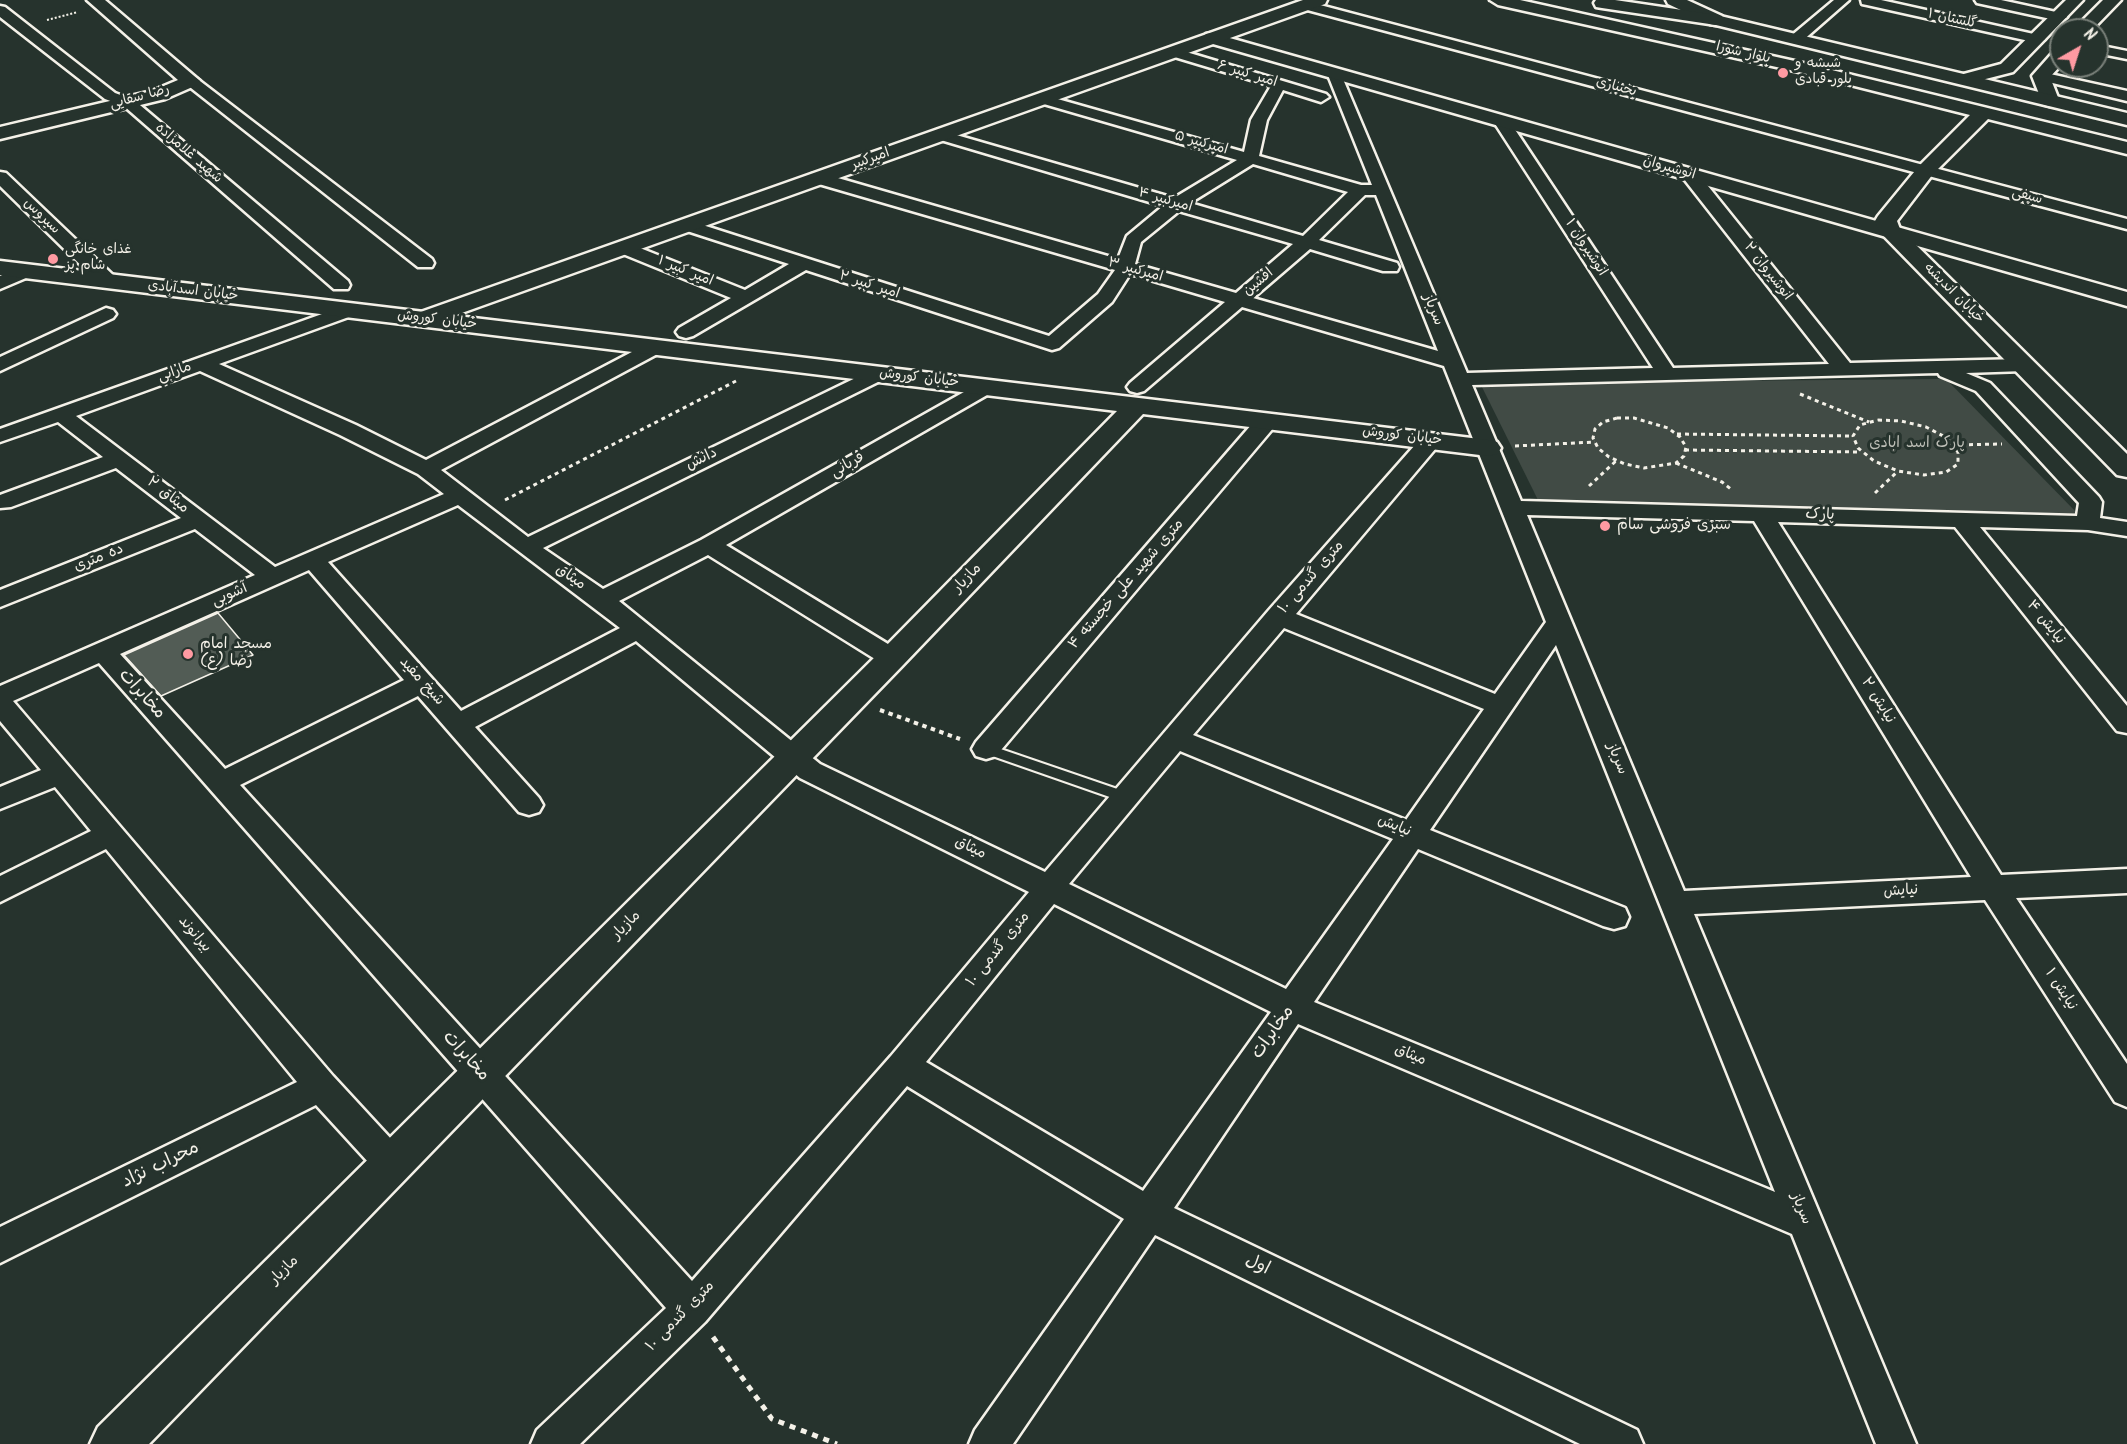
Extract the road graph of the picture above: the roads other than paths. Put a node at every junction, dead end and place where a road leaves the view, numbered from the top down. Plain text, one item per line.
1 (95, 0) edge
2 (1285, 0) edge
3 (1498, 0) edge
4 (1584, 0) edge
5 (1674, 0) edge
6 (1842, 0) edge
7 (1982, 0) edge
8 (2075, 0) edge
9 (2113, 0) edge
10 (1867, 1) edge
11 (1312, 2) edge
12 (0, 10) edge
13 (2060, 17) junction
14 (2094, 18) edge
15 (1716, 20) junction
16 (1212, 38) junction
17 (1796, 39) junction
18 (2038, 39) junction
19 (2109, 51) edge
20 (1173, 52) junction
21 (2127, 55) edge
22 (1799, 67) junction
23 (2049, 67) edge
24 (2007, 68) junction
25 (1335, 75) junction
26 (2041, 76) junction
27 (1966, 79) junction
28 (191, 81) junction
29 (1279, 85) junction
30 (2127, 96) edge
31 (1321, 97) dead end
32 (1042, 99) junction
33 (2050, 99) junction
34 (129, 103) junction
35 (1984, 112) junction
36 (2127, 119) edge
37 (1502, 122) junction
38 (0, 133) edge
39 (940, 135) junction
40 (2127, 147) edge
41 (1250, 159) junction
42 (1926, 170) junction
43 (1690, 175) junction
44 (0, 177) edge
45 (819, 178) junction
46 (1360, 190) junction
47 (1383, 190) junction
48 (766, 191) junction
49 (1176, 204) junction
50 (2127, 224) edge
51 (687, 225) junction
52 (1890, 231) junction
53 (1307, 242) junction
54 (624, 248) junction
55 (426, 263) dead end
56 (802, 264) junction
57 (1390, 267) dead end
58 (0, 268) edge
59 (1125, 268) junction
60 (26, 271) junction
61 (108, 281) junction
62 (0, 283) edge
63 (341, 285) dead end
64 (746, 297) junction
65 (2127, 299) edge
66 (1238, 301) junction
67 (350, 310) junction
68 (105, 314) dead end
69 (411, 318) junction
70 (686, 332) dead end
71 (656, 347) junction
72 (202, 364) junction
73 (0, 365) edge
74 (2024, 365) junction
75 (1936, 367) junction
76 (1844, 369) junction
77 (1456, 370) junction
78 (879, 374) junction
79 (1667, 374) junction
80 (987, 387) junction
81 (1137, 396) junction
82 (60, 414) junction
83 (1267, 421) junction
84 (0, 436) edge
85 (1431, 441) junction
86 (1488, 448) junction
87 (119, 459) junction
88 (2127, 469) edge
89 (426, 470) junction
90 (459, 496) junction
91 (3, 502) dead end
92 (1512, 508) junction
93 (1761, 514) junction
94 (198, 519) junction
95 (1963, 521) junction
96 (2088, 523) junction
97 (2127, 529) edge
98 (709, 544) junction
99 (525, 547) junction
100 (312, 559) junction
101 (273, 577) junction
102 (0, 599) edge
103 (602, 600) junction
104 (1278, 616) junction
105 (1559, 622) junction
106 (637, 630) junction
107 (103, 651) junction
108 (892, 658) junction
109 (421, 683) junction
110 (0, 696) edge
111 (0, 703) edge
112 (1501, 706) junction
113 (458, 724) junction
114 (2127, 724) edge
115 (1175, 738) junction
116 (986, 749) joint
117 (794, 757) junction
118 (59, 774) junction
119 (220, 783) junction
120 (1124, 797) junction
121 (0, 799) edge
122 (529, 804) dead end
123 (110, 834) junction
124 (1412, 834) junction
125 (2127, 881) edge
126 (1050, 888) junction
127 (1993, 888) junction
128 (0, 890) edge
129 (1674, 903) junction
130 (1614, 917) dead end
131 (1292, 1007) junction
132 (903, 1066) junction
133 (480, 1074) junction
134 (321, 1086) junction
135 (2127, 1092) edge
136 (392, 1164) junction
137 (1149, 1214) junction
138 (1805, 1222) junction
139 (0, 1246) edge
140 (692, 1309) junction
141 (115, 1444) edge
142 (550, 1444) edge
143 (989, 1444) edge
144 (1623, 1444) edge
145 (1896, 1444) edge

1 - 28 main road, رضا سقایی
2 - 48 main road, امیرکبیر
3 - 22 main road, بلوار شورا
4 - 15 main road, بلوار شورا
5 - 15 main road
6 - 17 street
7 - 13 street
8 - 13 main road
9 - 14 main road
10 - 18 street, گلستان ۱
11 - 16 main road, امیرکبیر
11 - 42 street, بختیاری
12 - 34 street, شهید غلامزاده
13 - 18 main road
15 - 17 main road, بلوار شورا
16 - 20 main road, امیرکبیر
16 - 25 main road, انوشیروان
17 - 22 main road
17 - 27 main road, بلوار شورا
18 - 24 main road
19 - 21 street
20 - 29 street, امیر کبیر ۶
20 - 32 main road, امیرکبیر
22 - 35 main road, بلوار شورا
23 - 26 main road
24 - 26 main road
24 - 27 main road
25 - 37 main road, انوشیروان
25 - 47 street, سرباز
26 - 30 street
26 - 33 main road
27 - 33 main road, بلوار شورا
28 - 34 main road, رضا سقایی
28 - 55 street
29 - 31 street, امیر کبیر ۶
29 - 41 street
32 - 39 main road, امیرکبیر
32 - 41 street, امیرکبیر ۵
33 - 36 main road, بلوار شورا
34 - 38 main road, رضا سقایی
34 - 63 street, شهید غلامزاده
35 - 40 main road, بلوار شورا
35 - 42 main road
37 - 43 main road, انوشیروان
37 - 79 street, انوشیروان ۱
39 - 45 main road, امیرکبیر
39 - 49 street, امیرکبیر ۴
41 - 46 street, امیرکبیر ۵
41 - 49 street
42 - 50 street, سیفی
42 - 52 main road
43 - 52 main road, انوشیروان
43 - 76 street, انوشیروان ۲
44 - 61 street, سیروس
45 - 48 main road, امیرکبیر
45 - 59 street, امیرکبیر ۳
46 - 47 street
46 - 53 street, افشین
47 - 77 street, سرباز
48 - 51 main road, امیرکبیر
48 - 69 main road, امیرکبیر
49 - 53 street, امیرکبیر ۴
49 - 59 street
51 - 54 main road, امیرکبیر
51 - 56 street, امیر کبیر ۲
52 - 65 main road, انوشیروان
52 - 74 main road, خیابان اندیشه
53 - 57 street, امیرکبیر ۴
53 - 66 street, افشین
54 - 64 street, امیر کبیر ۱
54 - 69 main road, امیرکبیر
56 - 59 street, امیر کبیر ۲
56 - 64 street
58 - 60 main road, خیابان اسدآبادی
59 - 66 street, امیرکبیر ۳
60 - 61 main road, خیابان اسدآبادی
60 - 62 street
61 - 67 main road, خیابان اسدآبادی
64 - 70 street
66 - 77 street, امیرکبیر ۳
66 - 81 street, افشین
67 - 69 main road, خیابان کوروش
67 - 72 street, مارابي
68 - 73 street
69 - 71 main road, خیابان کوروش
71 - 78 main road, خیابان کوروش
71 - 89 street
72 - 82 street, مارابي
72 - 89 street, میثاق
74 - 75 street
74 - 88 main road, خیابان اندیشه
75 - 76 street
75 - 96 street
76 - 79 street
77 - 79 street
77 - 86 street, سرباز
78 - 80 main road, خیابان کوروش
78 - 99 street, دانش
80 - 81 main road, خیابان کوروش
80 - 98 street, قربانی
81 - 83 main road, خیابان کوروش
81 - 108 main road, مازیار
82 - 84 street, مارابي
82 - 87 street, میثاق ۲
83 - 85 main road, خیابان کوروش
83 - 116 street, ۴ متری شهید علی خجسته
85 - 86 main road, خیابان کوروش
85 - 104 street, ۱۰ متری گندمی
86 - 92 street, سرباز
87 - 91 street
87 - 94 street, میثاق ۲
89 - 90 street, میثاق
90 - 99 street, میثاق
90 - 100 street, آشوبی
92 - 93 street, پارک
92 - 105 street, سرباز
93 - 95 street, پارک
93 - 127 street, نیایش ۲
94 - 101 street, میثاق ۲
94 - 102 street, ده متری
95 - 96 street, پارک
95 - 114 street, نیایش ۴
96 - 97 street, پارک
98 - 103 street, قربانی
98 - 108 street
99 - 103 street, میثاق
100 - 101 street, آشوبی
100 - 109 street, شیخ مفید
101 - 107 street, آشوبی
103 - 106 street, میثاق
104 - 112 street
104 - 115 street, ۱۰ متری گندمی
105 - 112 street, مخابرات
105 - 129 street, سرباز
106 - 113 street
106 - 117 street, میثاق
107 - 110 street, آشوبی
107 - 119 street, مخابرات
108 - 117 main road, مازیار
109 - 113 street, شیخ مفید
109 - 119 street
111 - 118 street, بیرانوند
112 - 124 street, مخابرات
113 - 122 street, شیخ مفید
115 - 120 street, ۱۰ متری گندمی
115 - 124 street, نیایش
116 - 120 lane
117 - 126 street, میثاق
117 - 133 main road, مازیار
118 - 121 street
118 - 123 street, بیرانوند
119 - 133 street, مخابرات
120 - 126 street, ۱۰ متری گندمی
123 - 128 street
123 - 134 street, بیرانوند
124 - 130 street, نیایش
124 - 131 street, مخابرات
125 - 127 street, نیایش
126 - 131 street, میثاق
126 - 132 street, ۱۰ متری گندمی
127 - 129 street, نیایش
127 - 135 street, نیایش ۱
129 - 138 street, سرباز
131 - 137 street, مخابرات
131 - 138 street, میثاق
132 - 137 street, اول
132 - 140 street, ۱۰ متری گندمی
133 - 136 main road, مازیار
133 - 140 street, مخابرات
134 - 136 street, بیرانوند
134 - 139 street, محراب نژاد
136 - 141 main road, مازیار
137 - 143 street, مخابرات
137 - 144 street, اول
138 - 145 street, سرباز
140 - 142 street, ۱۰ متری گندمی

